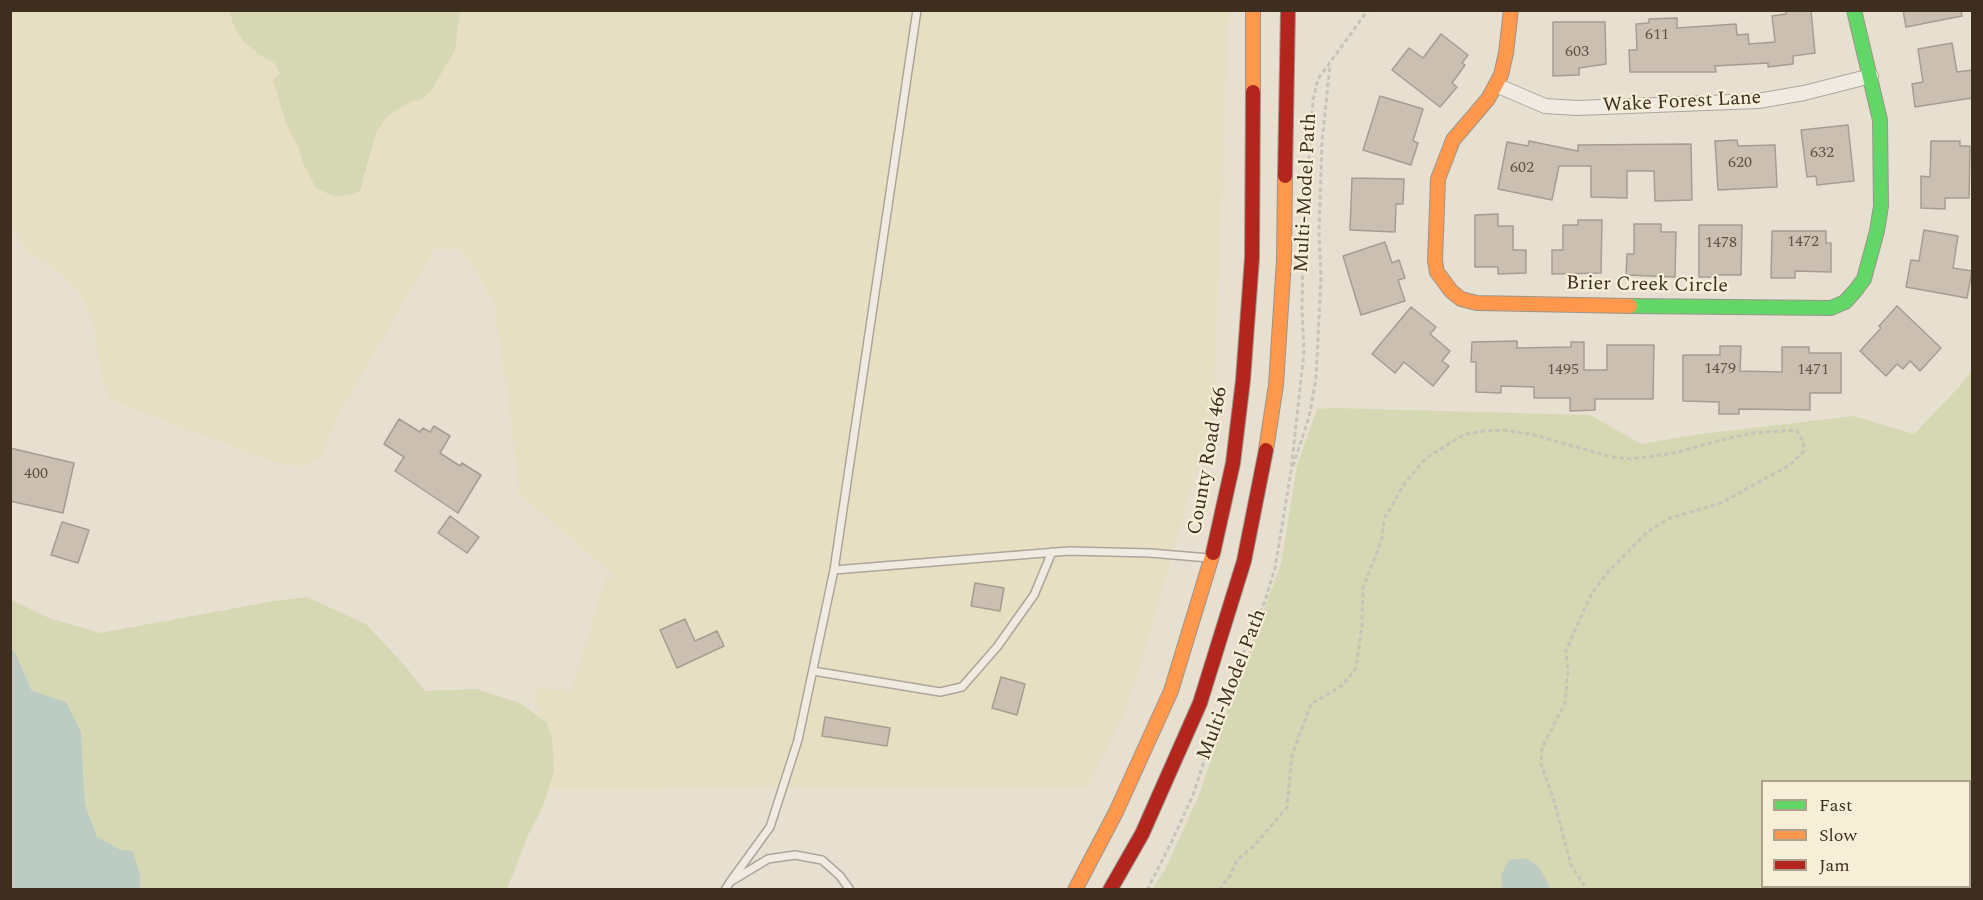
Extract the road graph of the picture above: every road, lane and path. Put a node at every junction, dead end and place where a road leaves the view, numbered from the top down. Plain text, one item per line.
1 (916, 10) edge
2 (1253, 10) edge
3 (1288, 10) edge
4 (1368, 10) edge
5 (1511, 10) edge
6 (1854, 10) edge
7 (1330, 64) junction
8 (1871, 76) junction
9 (1496, 86) junction
10 (1291, 471) junction
11 (1052, 552) junction
12 (1221, 564) junction
13 (834, 570) junction
14 (1231, 603) junction
15 (813, 671) junction
16 (730, 882) junction
17 (725, 890) edge
18 (850, 890) edge
19 (1075, 890) edge
20 (1110, 890) edge
21 (1147, 890) edge
22 (1219, 890) edge
23 (1587, 890) edge

1 - 13 lane
2 - 12 main road, County Road 466
3 - 14 main road
4 - 7 path, Multi-Model Path
5 - 9 main road, Brier Creek Circle
6 - 8 main road, Brier Creek Circle
7 - 10 path, Multi-Model Path
7 - 10 path, Multi-Model Path
8 - 9 street, Wake Forest Lane
8 - 9 main road, Brier Creek Circle
10 - 21 path, Multi-Model Path
11 - 12 lane
11 - 13 lane
11 - 15 lane
12 - 14 main road
12 - 19 main road, County Road 466
13 - 15 lane
14 - 20 main road
15 - 16 lane
16 - 17 lane
16 - 18 lane
22 - 23 path

